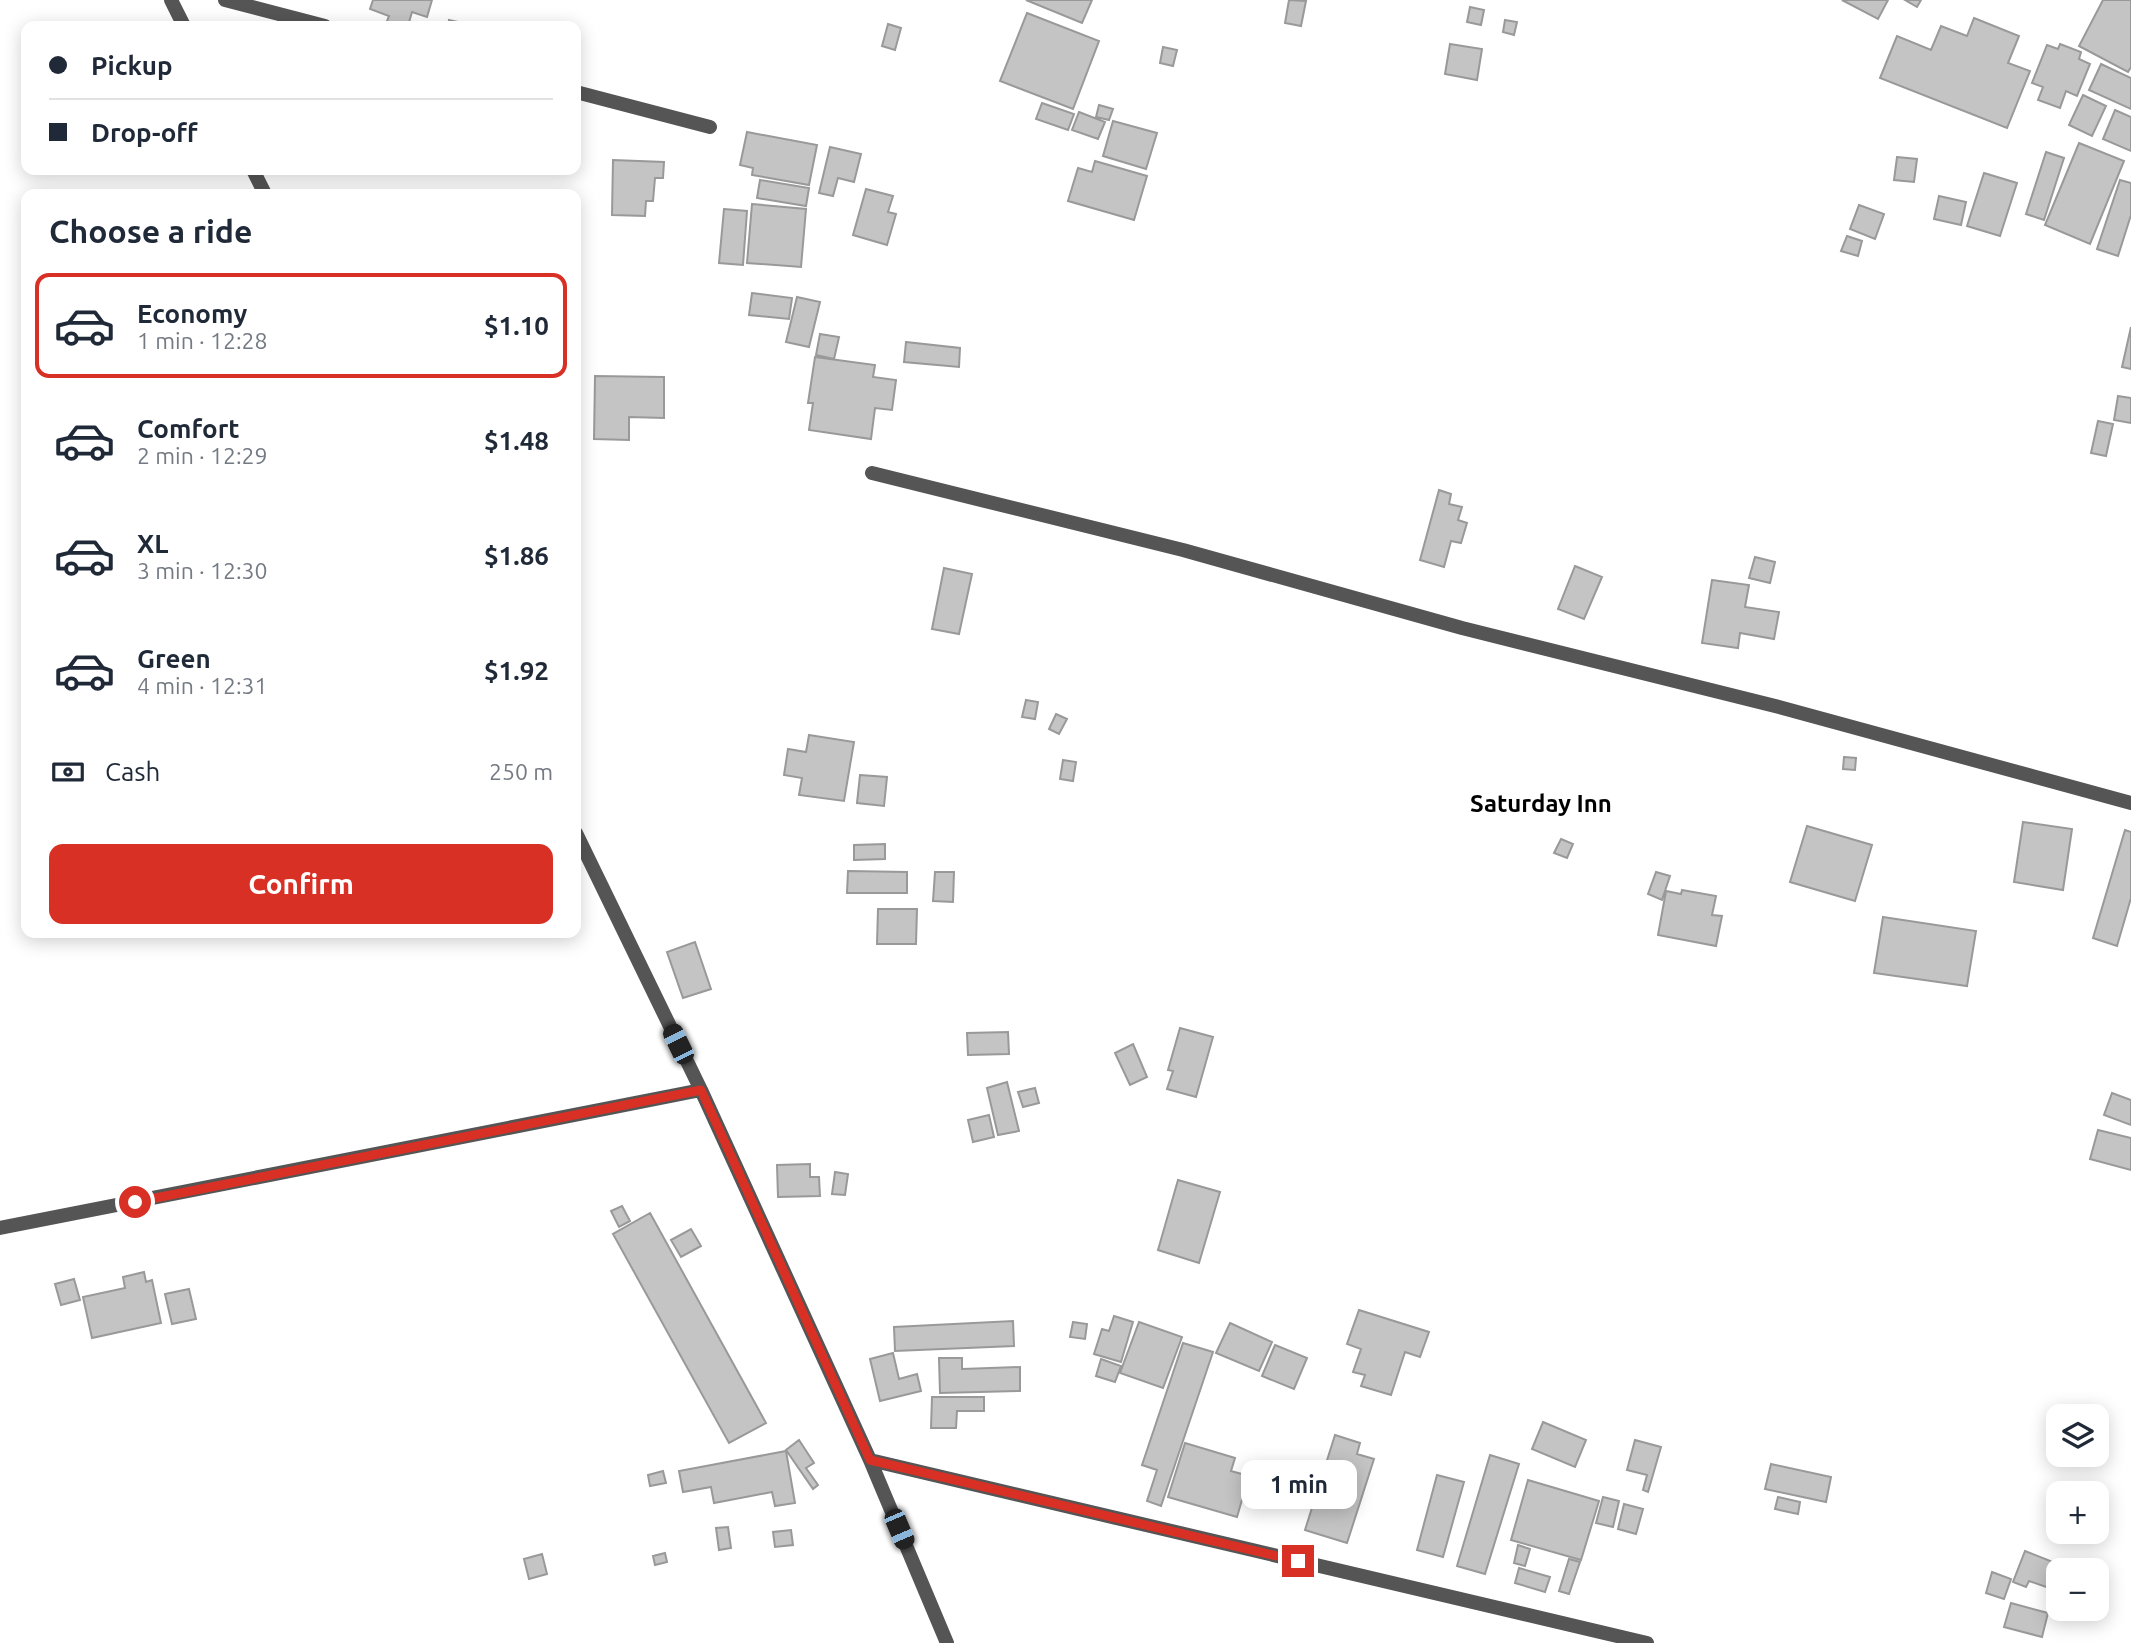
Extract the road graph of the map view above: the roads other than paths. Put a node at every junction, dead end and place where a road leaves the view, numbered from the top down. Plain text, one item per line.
1 (171, 0) edge
2 (225, 0) edge
3 (182, 21) edge
4 (306, 21) edge
5 (581, 93) edge
6 (710, 127) dead end
7 (872, 473) dead end
8 (2131, 803) edge
9 (581, 843) edge
10 (701, 1090) junction
11 (0, 1228) edge
12 (870, 1460) junction
13 (947, 1643) edge
14 (1647, 1643) edge

1 - 3 street
2 - 4 street
5 - 6 street
7 - 8 street
9 - 10 street
10 - 11 street
10 - 12 street
12 - 13 street
12 - 14 street

